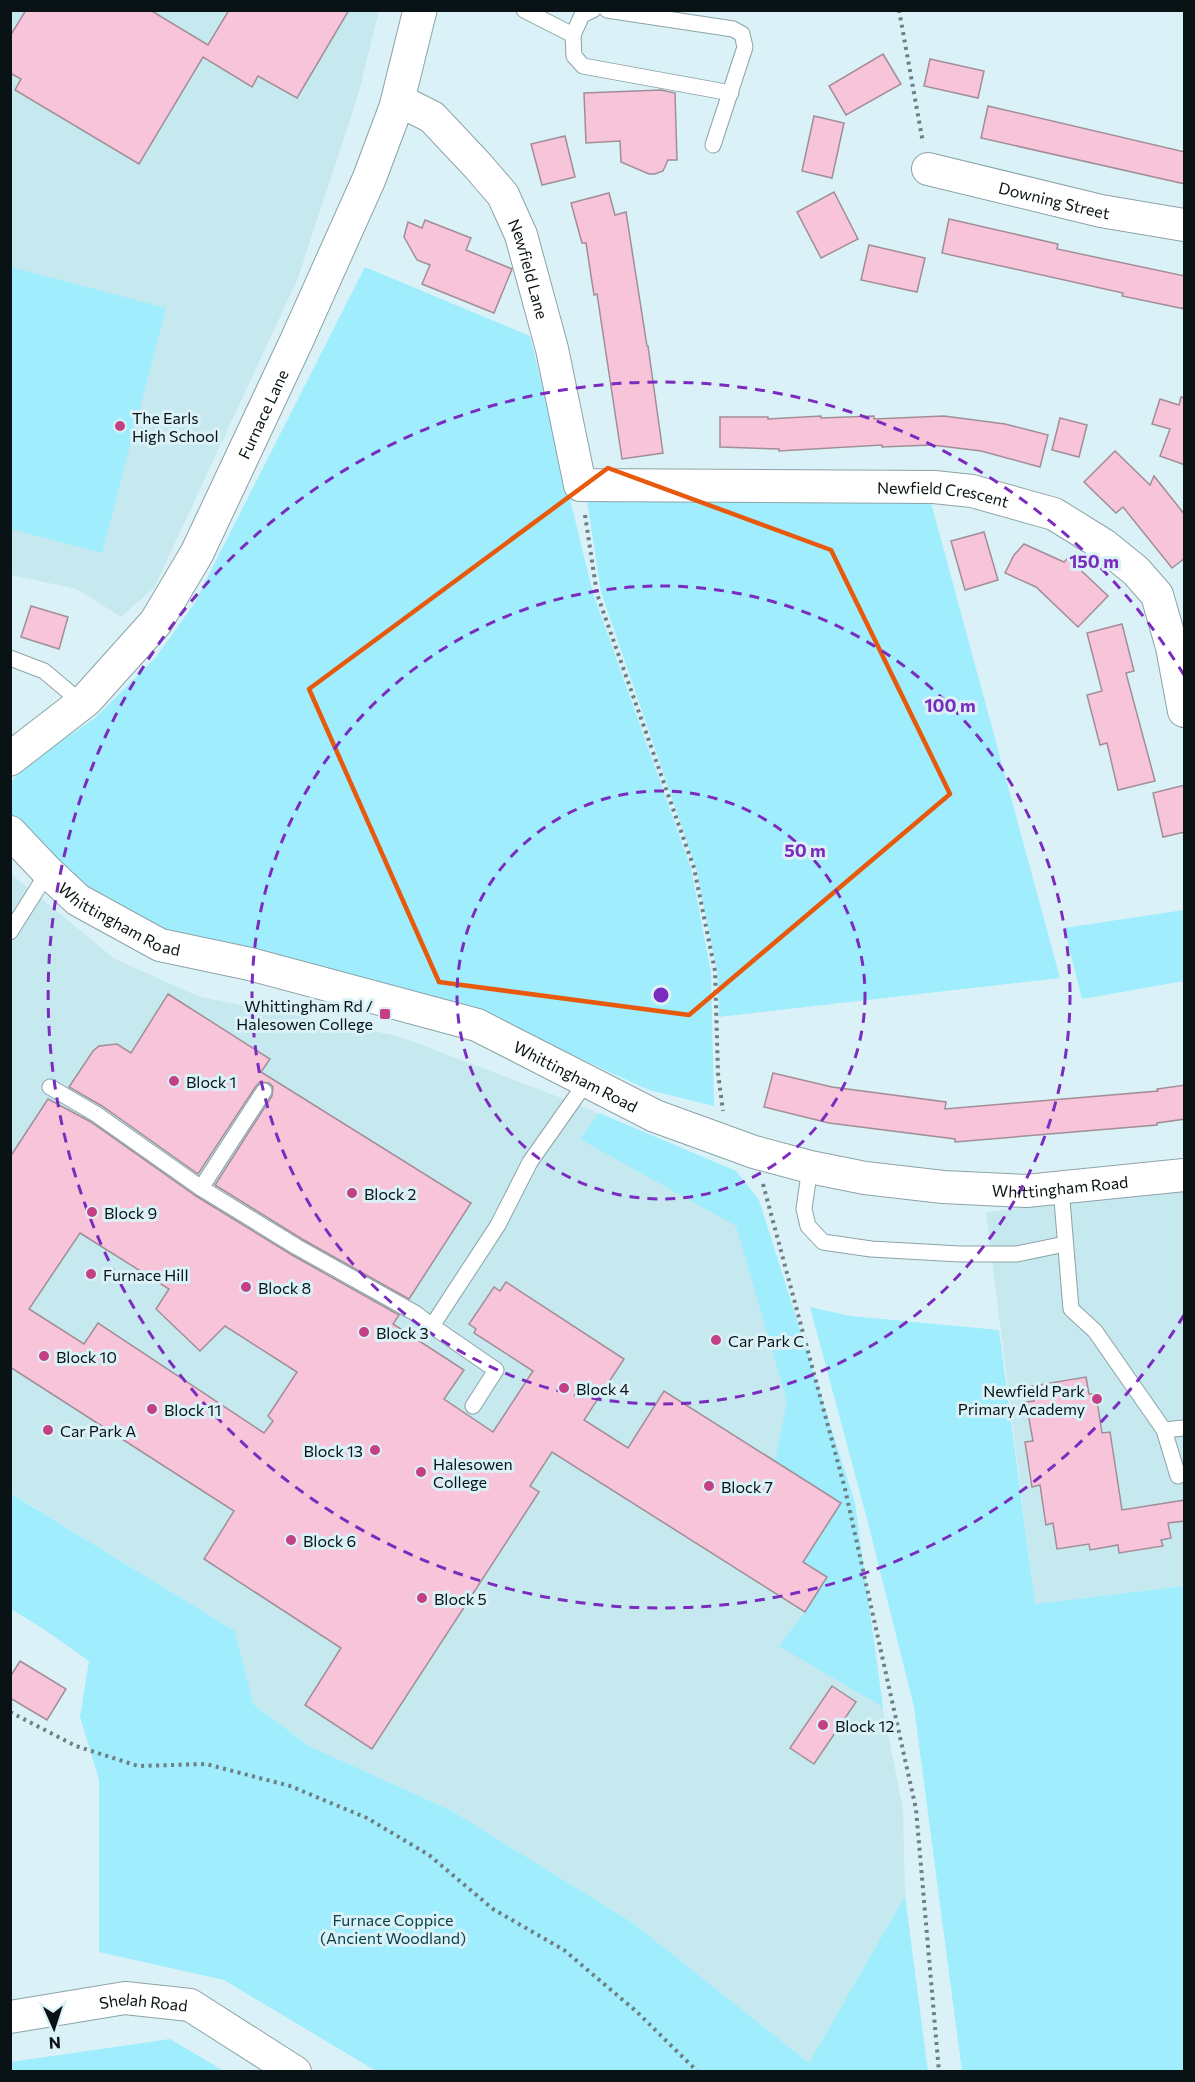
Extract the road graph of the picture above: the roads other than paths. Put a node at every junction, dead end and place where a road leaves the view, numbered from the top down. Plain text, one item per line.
1 (420, 10) edge
2 (524, 10) edge
3 (593, 10) edge
4 (607, 10) edge
5 (573, 35) junction
6 (731, 93) junction
7 (398, 100) junction
8 (713, 145) dead end
9 (928, 169) road end
10 (1185, 225) edge
11 (580, 485) joint
12 (10, 658) edge
13 (82, 703) junction
14 (1185, 711) edge
15 (10, 759) edge
16 (10, 832) edge
17 (48, 872) junction
18 (10, 932) edge
19 (587, 1081) junction
20 (51, 1087) dead end
21 (264, 1091) dead end
22 (810, 1167) junction
23 (1185, 1175) edge
24 (201, 1188) junction
25 (1061, 1188) junction
26 (1065, 1244) junction
27 (432, 1326) junction
28 (473, 1406) dead end
29 (1185, 1428) edge
30 (1164, 1430) junction
31 (1178, 1476) dead end
32 (10, 2017) edge
33 (295, 2072) edge

1 - 7 street, Furnace Lane
2 - 5 lane
3 - 5 lane
4 - 6 lane
5 - 6 lane
6 - 8 lane
7 - 11 street, Newfield Lane
7 - 13 street, Furnace Lane
9 - 10 street, Downing Street
11 - 14 street, Newfield Crescent
12 - 13 lane
13 - 15 street, Furnace Lane
16 - 17 street, Whittingham Road
17 - 18 lane
17 - 19 street, Whittingham Road
19 - 22 street, Whittingham Road
19 - 27 lane
20 - 24 lane
21 - 24 lane
22 - 25 street, Whittingham Road
22 - 26 lane
23 - 25 street, Whittingham Road
24 - 27 lane
25 - 26 lane
26 - 30 lane
27 - 28 lane
29 - 30 lane
30 - 31 lane
32 - 33 street, Shelah Road

